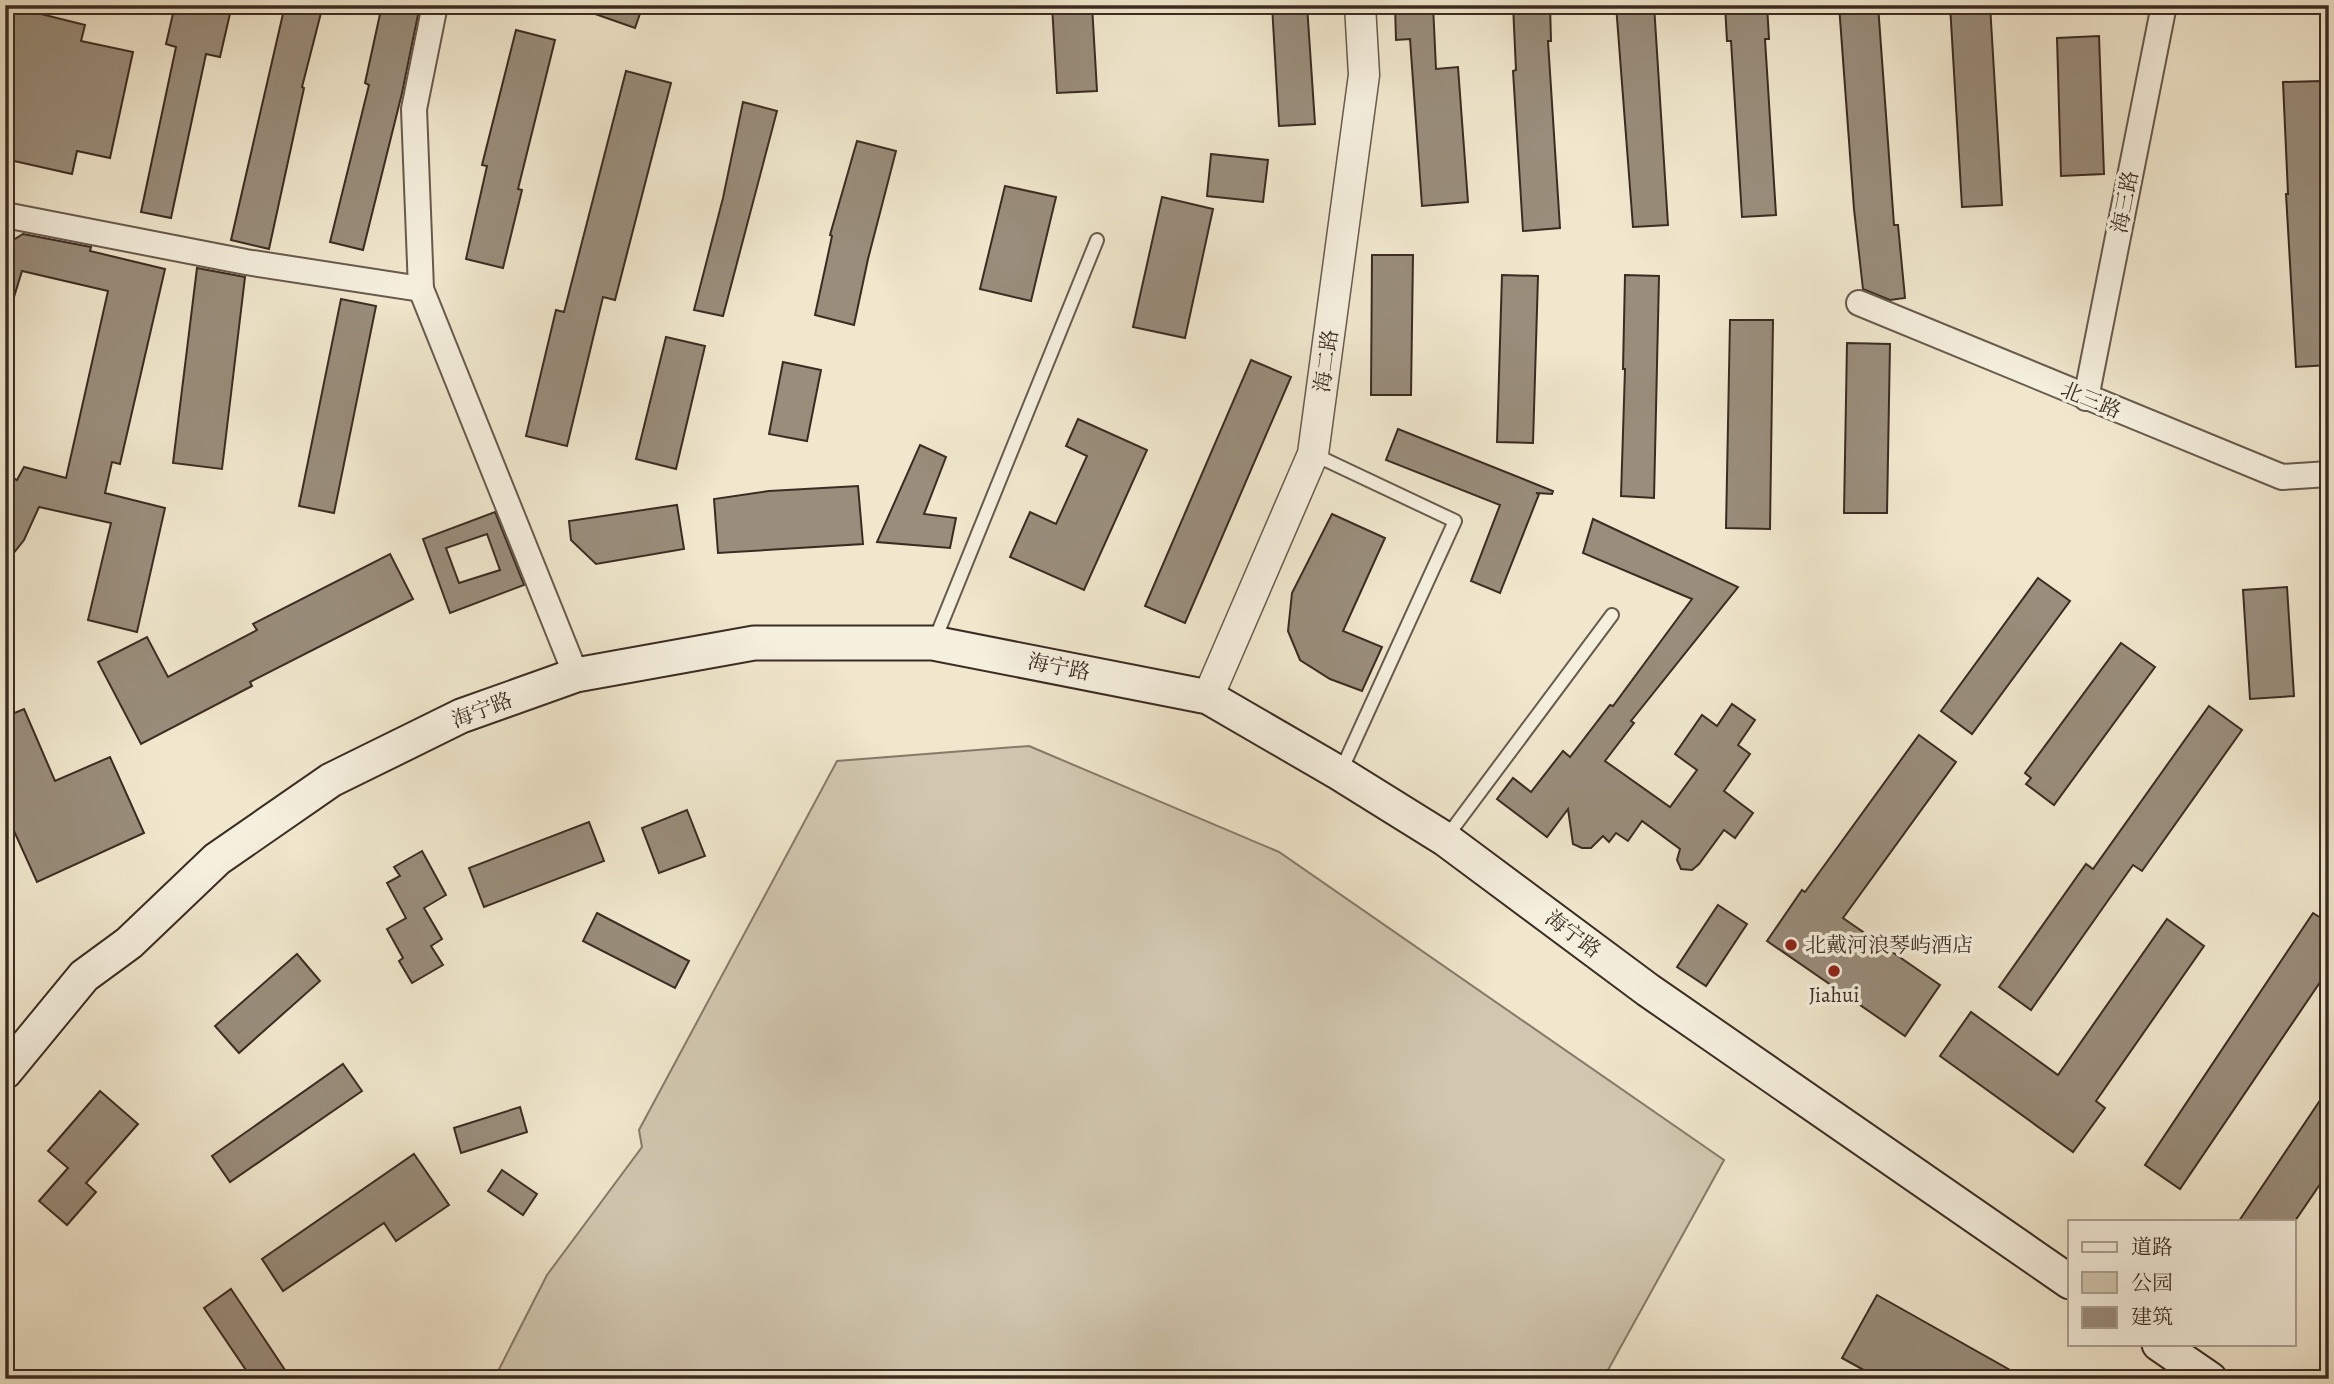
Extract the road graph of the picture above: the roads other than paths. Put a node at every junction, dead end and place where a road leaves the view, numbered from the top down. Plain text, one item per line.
1 (435, 5) edge
2 (1360, 5) edge
3 (2164, 5) edge
4 (5, 215) edge
5 (1097, 240) dead end
6 (422, 289) junction
7 (1859, 303) dead end
8 (2085, 398) junction
9 (1313, 454) junction
10 (2329, 474) edge
11 (1612, 615) dead end
12 (933, 643) junction
13 (576, 676) junction
14 (1208, 697) junction
15 (1339, 773) junction
16 (1445, 839) junction
17 (5, 1072) edge
18 (2068, 1281) edge
19 (2162, 1346) edge
20 (2210, 1379) edge

1 - 6 street
2 - 9 street, 海二路
3 - 8 street, 海三路
4 - 6 street
5 - 12 lane
6 - 13 street
7 - 8 street, 北三路
8 - 10 street, 北三路
9 - 14 street, 海二路
9 - 15 lane
11 - 16 lane
12 - 13 main road, 海宁路
12 - 14 main road, 海宁路
13 - 17 main road, 海宁路
14 - 15 main road, 海宁路
15 - 16 main road, 海宁路
16 - 18 main road, 海宁路
19 - 20 main road

